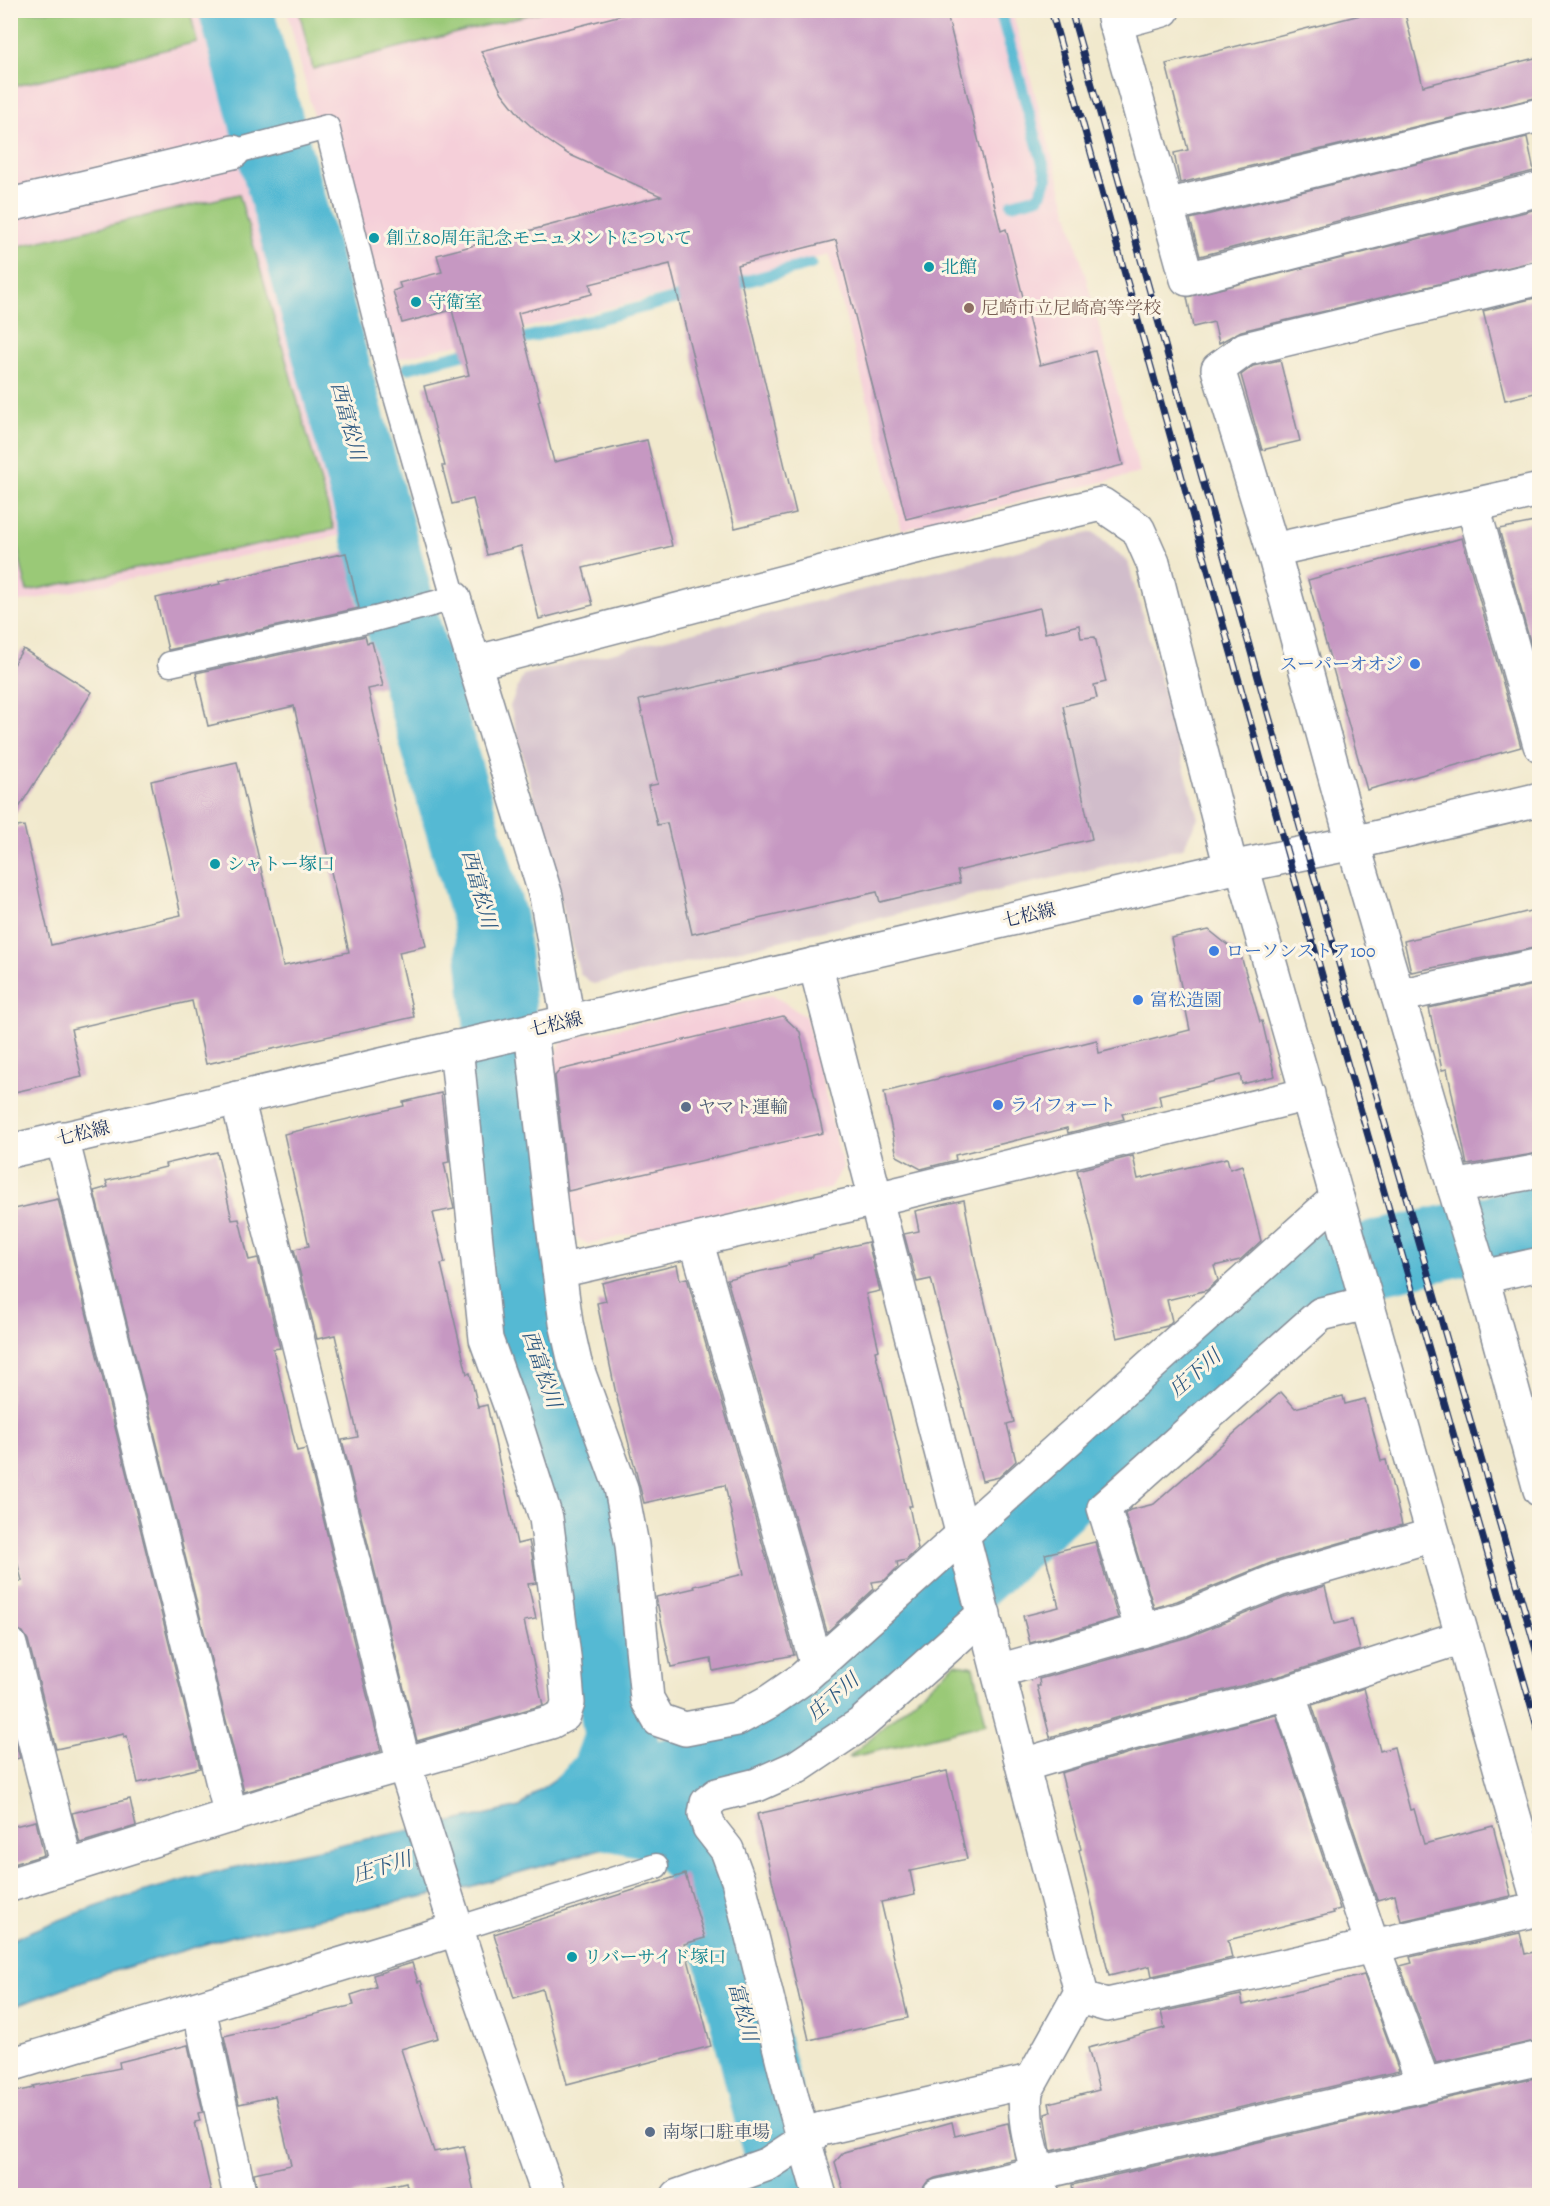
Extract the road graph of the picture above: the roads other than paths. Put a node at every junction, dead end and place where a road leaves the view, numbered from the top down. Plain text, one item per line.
1 (1163, 10) edge
2 (1113, 16) edge
3 (1539, 115) edge
4 (233, 152) joint
5 (1539, 189) edge
6 (10, 205) edge
7 (1166, 206) junction
8 (1539, 278) edge
9 (1539, 490) edge
10 (1473, 506) junction
11 (1273, 550) junction
12 (443, 602) junction
13 (474, 663) junction
14 (170, 664) dead end
15 (1539, 745) edge
16 (1539, 799) edge
17 (1353, 843) junction
18 (1237, 867) junction
19 (815, 964) junction
20 (1539, 965) edge
21 (1398, 996) junction
22 (568, 1022) junction
23 (525, 1031) junction
24 (464, 1046) junction
25 (1308, 1094) junction
26 (237, 1098) junction
27 (62, 1138) junction
28 (10, 1151) edge
29 (1539, 1171) edge
30 (1457, 1197) junction
31 (876, 1199) junction
32 (1341, 1213) junction
33 (696, 1240) junction
34 (1539, 1264) edge
35 (1480, 1270) junction
36 (559, 1271) junction
37 (1365, 1296) junction
38 (1539, 1490) edge
39 (1433, 1534) junction
40 (964, 1541) junction
41 (982, 1609) junction
42 (1142, 1631) junction
43 (1462, 1637) junction
44 (10, 1645) edge
45 (817, 1666) junction
46 (998, 1671) junction
47 (1288, 1693) junction
48 (1023, 1765) junction
49 (408, 1776) junction
50 (231, 1816) junction
51 (656, 1866) dead end
52 (67, 1867) junction
53 (10, 1886) edge
54 (1539, 1908) edge
55 (454, 1920) junction
56 (1373, 1947) junction
57 (1078, 1997) junction
58 (199, 2008) junction
59 (1539, 2058) edge
60 (10, 2065) edge
61 (1030, 2080) junction
62 (1424, 2085) junction
63 (801, 2142) junction
64 (1041, 2185) edge
65 (685, 2194) edge
66 (240, 2196) edge
67 (549, 2196) edge
68 (820, 2196) edge
69 (939, 2196) edge

1 - 2 street
2 - 7 street
3 - 7 street
4 - 6 street
4 - 12 lane
5 - 7 street
8 - 11 street
9 - 10 street
10 - 11 street
10 - 15 street
11 - 17 street
12 - 13 street
12 - 14 lane
13 - 18 street
13 - 22 street
16 - 17 street, 七松線
17 - 18 street, 七松線
17 - 21 street
18 - 19 street, 七松線
18 - 25 street
19 - 22 street, 七松線
19 - 31 street
20 - 21 street
21 - 30 street
22 - 23 street, 七松線
23 - 24 street, 七松線
23 - 36 street
24 - 26 street, 七松線
24 - 49 street
25 - 31 street
25 - 32 street
26 - 27 street, 七松線
26 - 49 street
27 - 28 street, 七松線
27 - 50 street
29 - 30 street
30 - 35 street
31 - 33 street
31 - 40 street
32 - 37 street
32 - 40 street
33 - 36 street
33 - 45 street
34 - 35 street
35 - 38 street
36 - 45 street
37 - 39 street
37 - 42 street
39 - 42 street
39 - 43 street
40 - 41 street
40 - 45 street
41 - 46 street
41 - 63 street
42 - 46 street
43 - 47 street
43 - 54 street
44 - 52 street
46 - 48 street
47 - 48 street
47 - 56 street
48 - 57 street
49 - 50 street
49 - 55 street
50 - 52 street
51 - 55 lane
52 - 53 street
54 - 56 street
55 - 58 street
55 - 67 street
56 - 57 street
56 - 62 street
57 - 61 street
58 - 60 street
58 - 66 street
59 - 62 street
61 - 63 street
61 - 64 street
62 - 64 street
63 - 65 street
63 - 68 street
64 - 69 street

